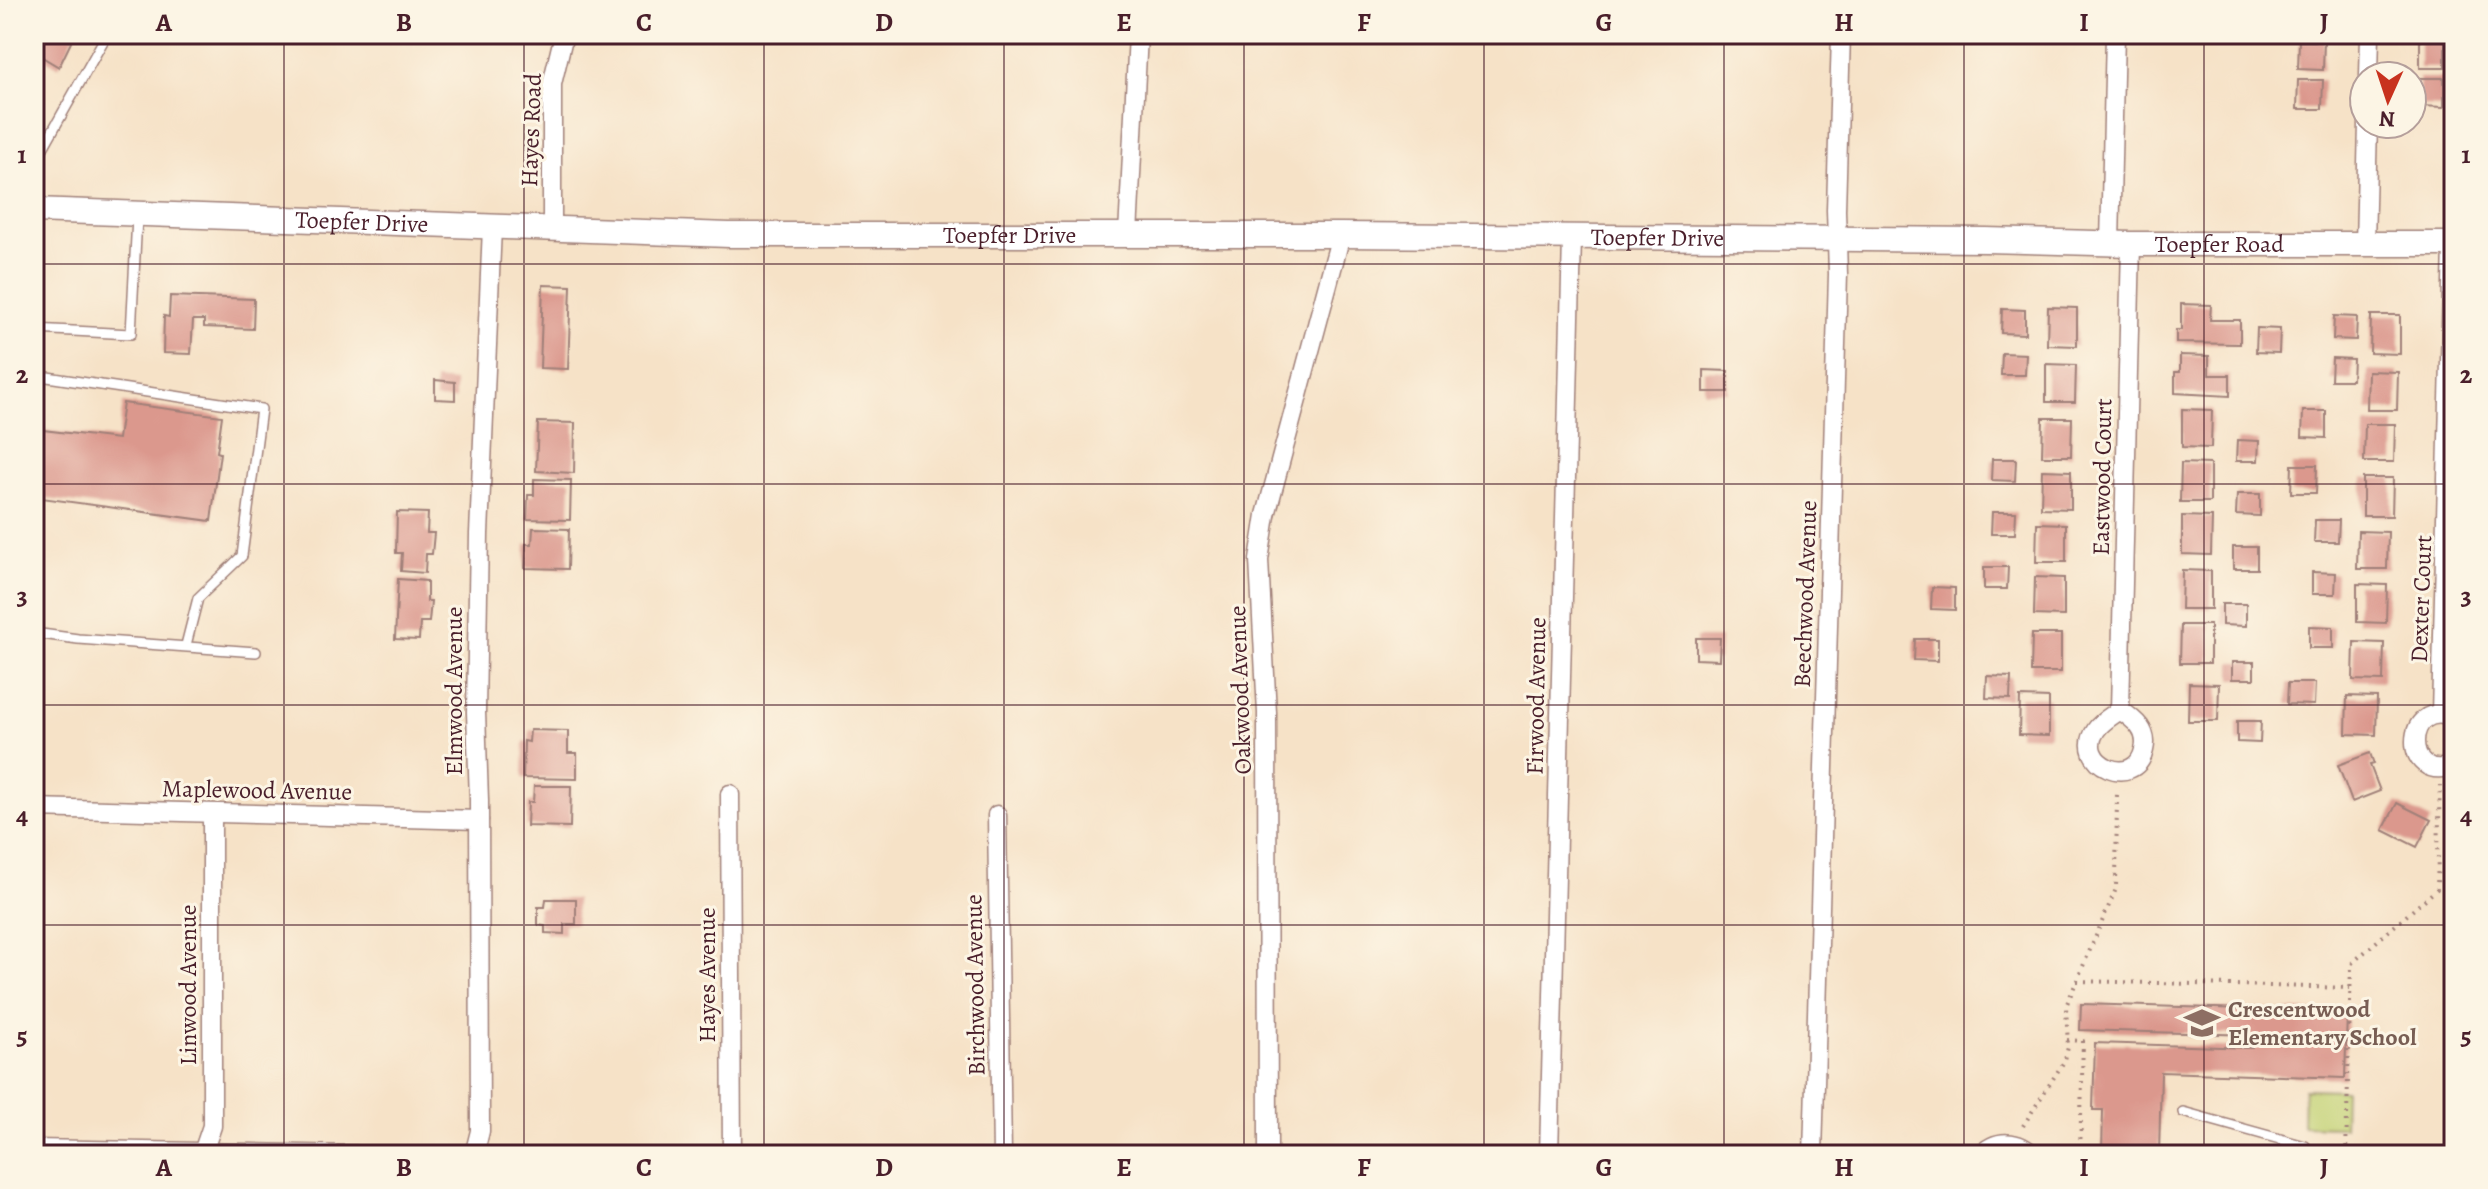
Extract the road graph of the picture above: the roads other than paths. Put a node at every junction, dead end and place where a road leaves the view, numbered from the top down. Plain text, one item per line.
1 (107, 34) edge
2 (564, 34) edge
3 (1138, 34) edge
4 (1841, 34) edge
5 (2115, 34) edge
6 (2370, 34) edge
7 (2369, 60) edge
8 (2368, 140) edge
9 (34, 164) edge
10 (34, 210) edge
11 (137, 214) junction
12 (492, 227) junction
13 (552, 229) junction
14 (1128, 235) junction
15 (1341, 235) junction
16 (1572, 238) junction
17 (1836, 239) junction
18 (1986, 240) joint
19 (2121, 244) junction
20 (2365, 244) junction
21 (2453, 244) edge
22 (34, 329) edge
23 (34, 375) edge
24 (34, 633) edge
25 (186, 645) junction
26 (256, 652) dead end
27 (2120, 710) dead end
28 (2448, 716) edge
29 (2447, 771) edge
30 (730, 794) dead end
31 (34, 808) edge
32 (212, 813) junction
33 (997, 815) dead end
34 (479, 820) junction
35 (2183, 1112) dead end
36 (34, 1149) edge
37 (203, 1153) edge
38 (356, 1155) edge
39 (474, 1155) edge
40 (732, 1155) edge
41 (1002, 1155) edge
42 (1268, 1155) edge
43 (1549, 1155) edge
44 (1813, 1155) edge
45 (1975, 1155) edge
46 (2039, 1155) edge
47 (2304, 1155) edge

1 - 9 lane
2 - 13 street, Hayes Road
3 - 14 street
4 - 17 street, Beechwood Avenue
5 - 19 street, Eastwood Court
6 - 7 street
8 - 20 street
10 - 11 street, Toepfer Drive
11 - 12 street, Toepfer Drive
11 - 22 lane
12 - 13 street, Toepfer Drive
12 - 34 street, Elmwood Avenue
13 - 14 street, Toepfer Drive
14 - 15 street, Toepfer Drive
15 - 16 street, Toepfer Drive
15 - 42 street, Oakwood Avenue
16 - 17 street, Toepfer Drive
16 - 43 street, Firwood Avenue
17 - 18 street, Toepfer Drive
17 - 44 street, Beechwood Avenue
18 - 19 street, Toepfer Road
19 - 20 street, Toepfer Road
19 - 27 street, Eastwood Court
20 - 21 street, Toepfer Road
21 - 28 street, Dexter Court
23 - 25 lane
24 - 25 lane
25 - 26 lane
28 - 29 street, Dexter Court
30 - 40 street, Hayes Avenue
31 - 32 street, Maplewood Avenue
32 - 34 street, Maplewood Avenue
32 - 37 street, Linwood Avenue
33 - 41 street, Birchwood Avenue
34 - 39 street, Elmwood Avenue
35 - 47 lane
36 - 37 street
37 - 38 street
45 - 46 lane

